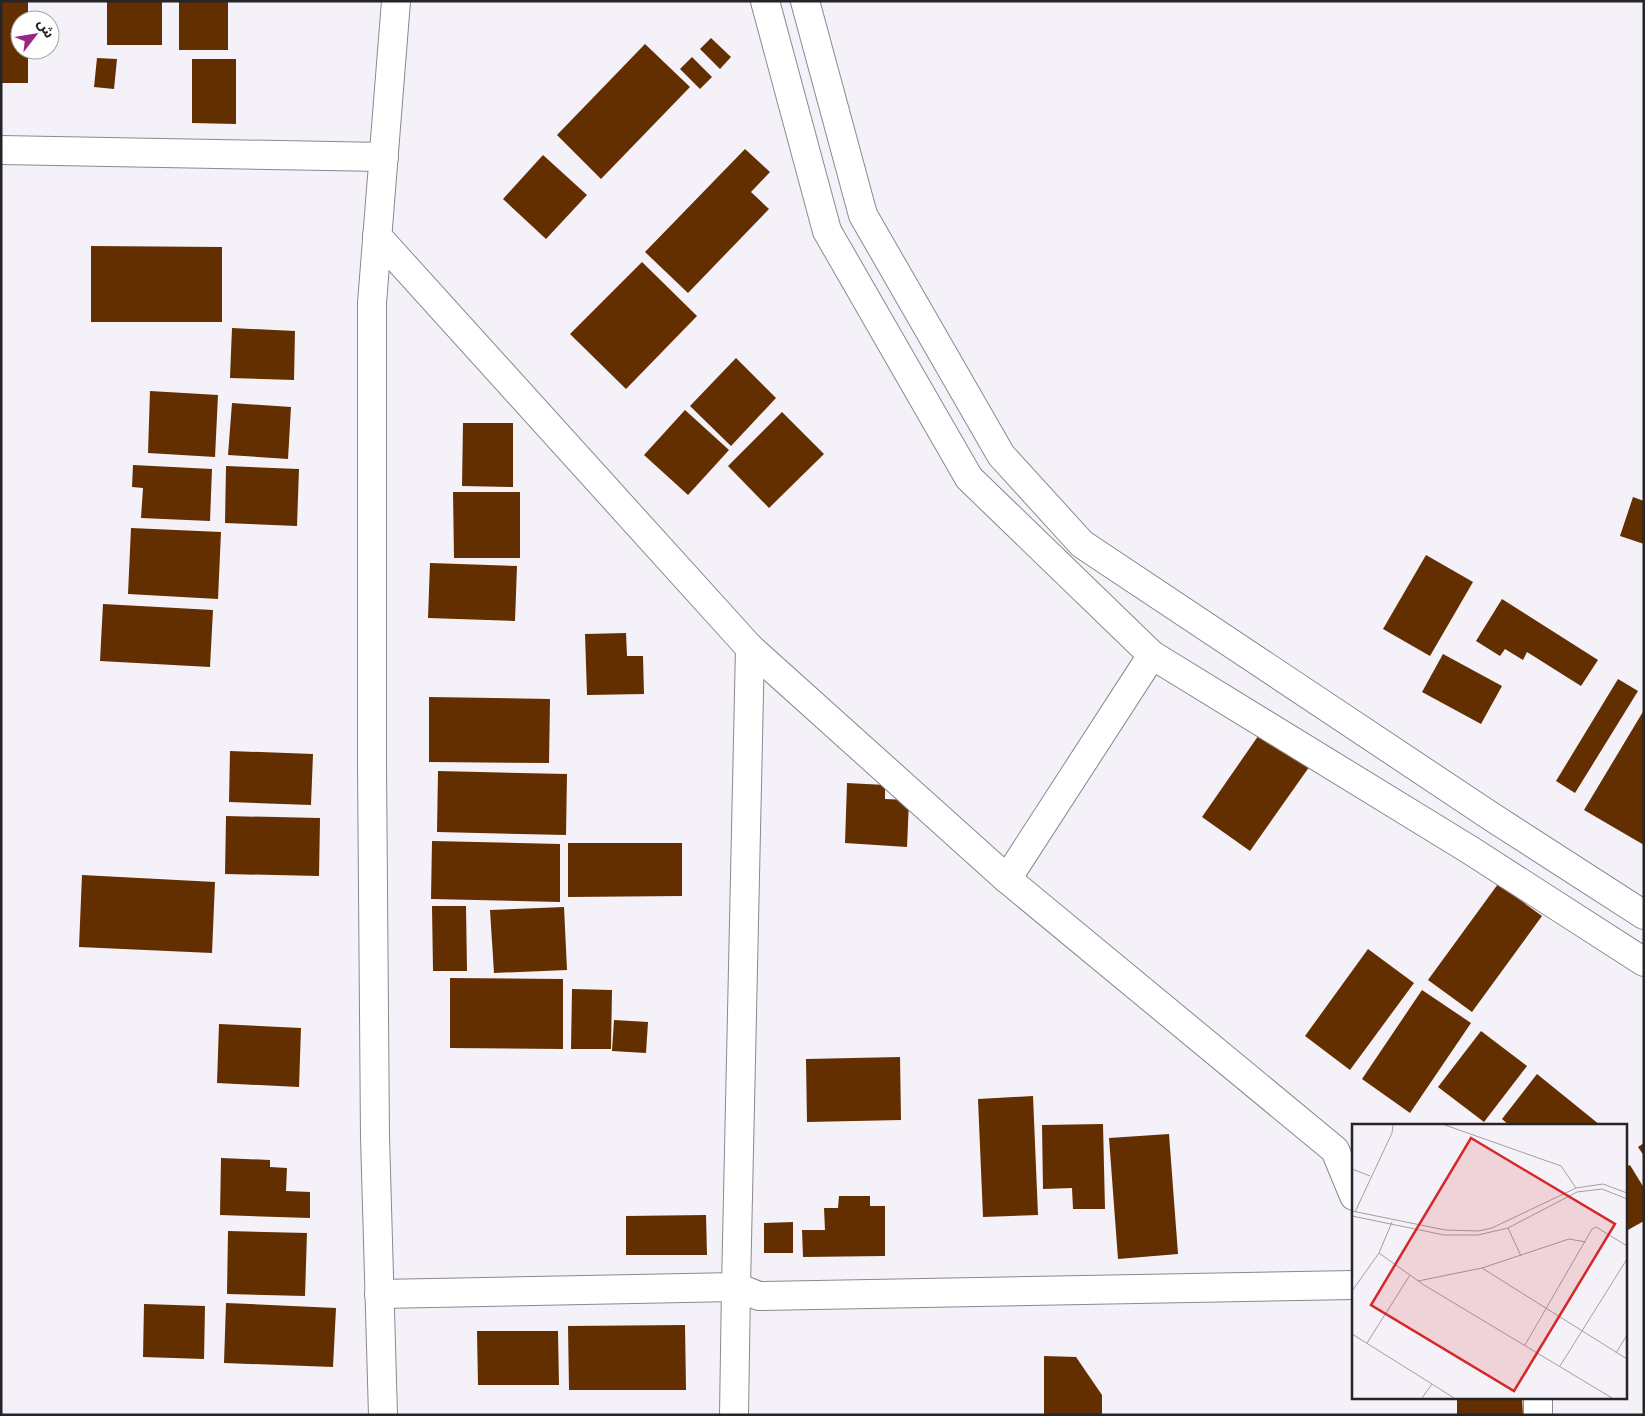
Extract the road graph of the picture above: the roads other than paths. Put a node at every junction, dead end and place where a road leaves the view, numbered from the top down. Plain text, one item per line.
1 (396, 1) edge
2 (765, 1) edge
3 (805, 1) edge
4 (1, 150) edge
5 (384, 157) junction
6 (378, 236) junction
7 (750, 648) junction
8 (1152, 655) junction
9 (1007, 879) junction
10 (1644, 915) edge
11 (1644, 962) edge
12 (1352, 1191) edge
13 (1352, 1285) edge
14 (736, 1286) junction
15 (379, 1294) junction
16 (1538, 1398) edge
17 (383, 1415) edge
18 (734, 1415) edge
19 (1538, 1415) edge

1 - 5 street
2 - 8 street
3 - 10 street
4 - 5 street
5 - 6 street
6 - 7 street
6 - 15 street
7 - 9 street
7 - 14 street
8 - 9 street
8 - 11 street
9 - 12 street
13 - 14 street
14 - 15 street
14 - 18 street
15 - 17 street
16 - 19 street

